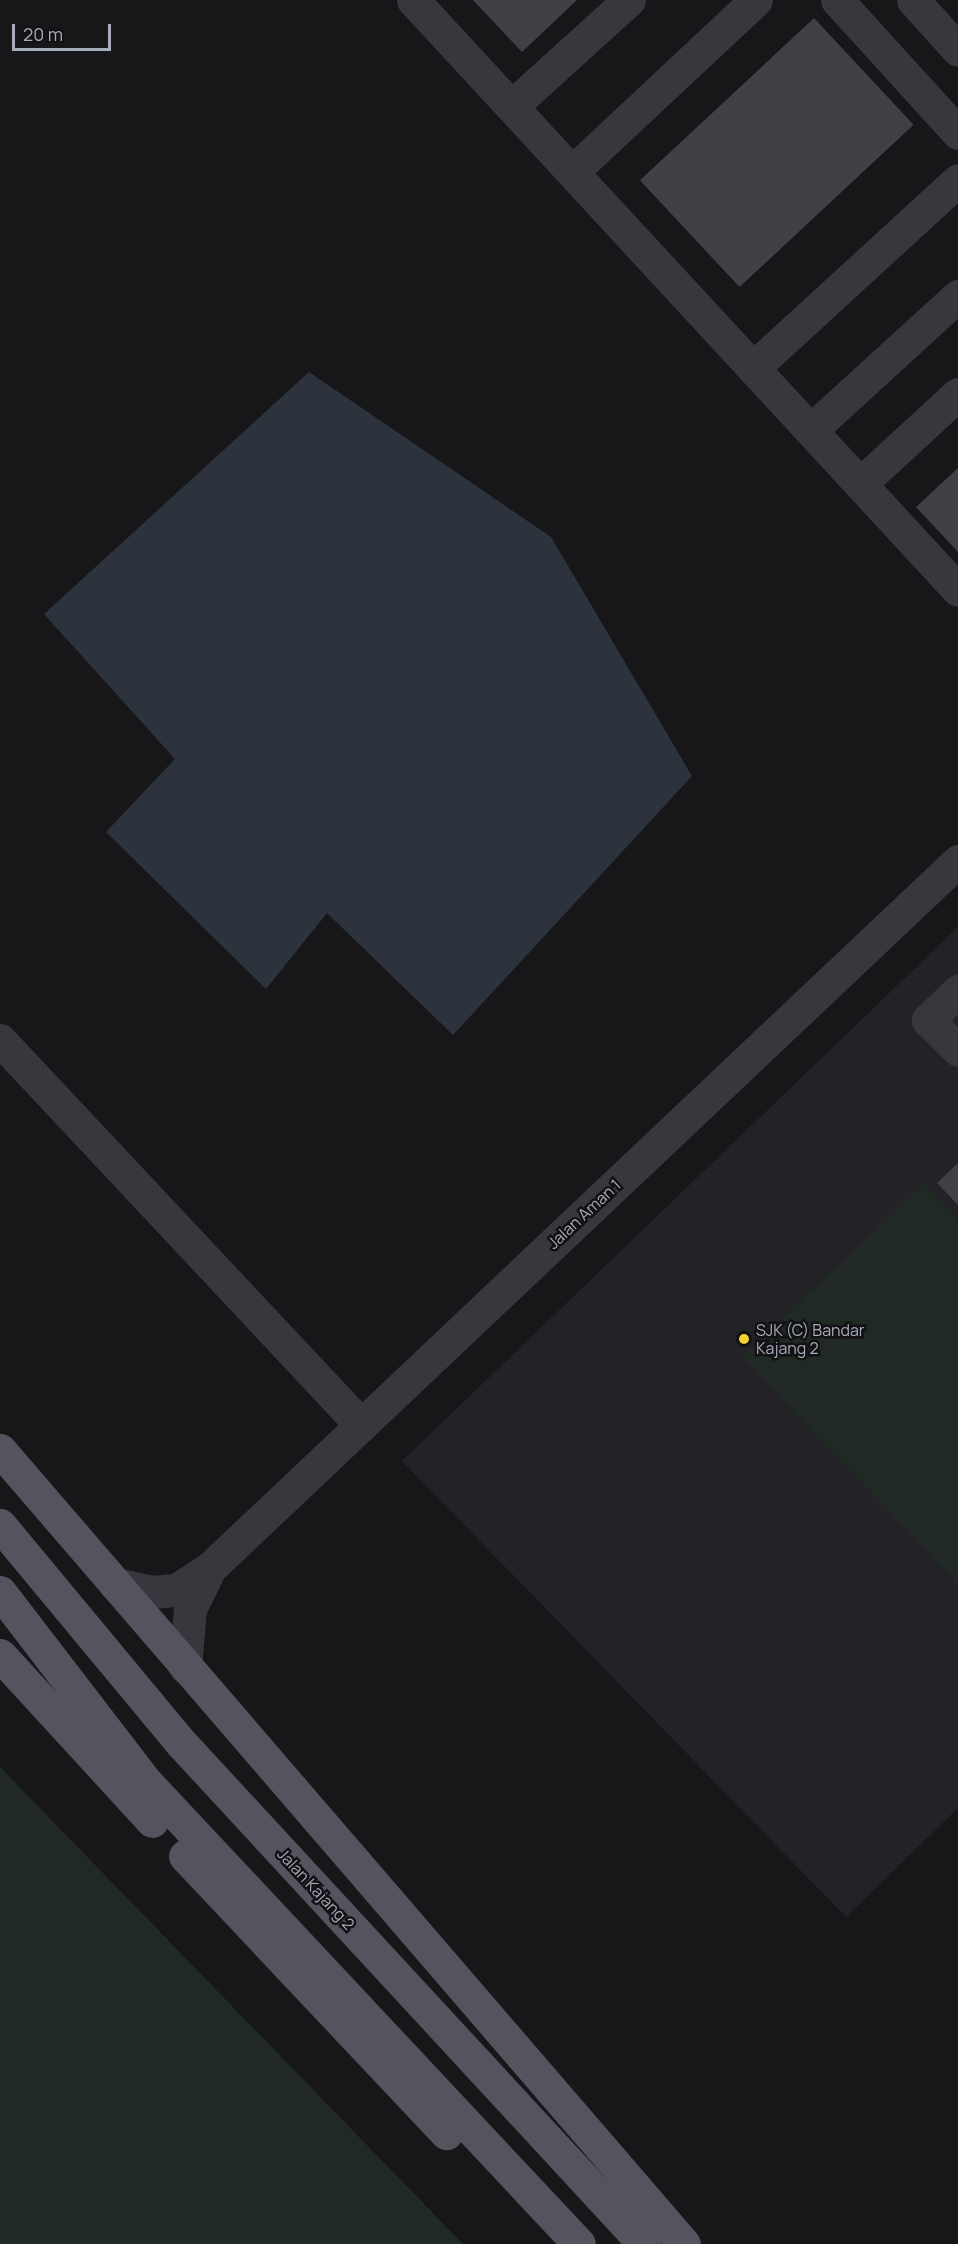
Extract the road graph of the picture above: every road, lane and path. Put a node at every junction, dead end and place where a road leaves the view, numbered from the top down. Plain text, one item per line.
1 (413, 0) edge
2 (629, 0) edge
3 (756, 0) edge
4 (837, 0) edge
5 (913, 0) edge
6 (958, 50) edge
7 (512, 106) junction
8 (958, 133) edge
9 (572, 172) junction
10 (958, 180) edge
11 (958, 296) edge
12 (753, 368) junction
13 (958, 394) edge
14 (811, 430) junction
15 (860, 484) junction
16 (958, 590) edge
17 (958, 862) edge
18 (958, 991) edge
19 (0, 1040) edge
20 (958, 1050) edge
21 (361, 1425) junction
22 (0, 1450) edge
23 (0, 1525) edge
24 (210, 1568) junction
25 (115, 1584) junction
26 (0, 1592) edge
27 (0, 1655) edge
28 (185, 1667) junction
29 (550, 2244) edge
30 (579, 2244) edge
31 (644, 2244) edge
32 (684, 2244) edge

1 - 7 street
2 - 7 street
3 - 9 street
4 - 8 street
5 - 6 street
7 - 9 street
9 - 12 street
10 - 12 street
11 - 14 street
12 - 14 street
13 - 15 street
14 - 15 street
15 - 16 street
17 - 21 street, Jalan Aman 1
18 - 20 street
19 - 21 street
21 - 24 street, Jalan Aman 1
22 - 25 main road
23 - 31 main road, Jalan Kajang 2
24 - 25 street
24 - 28 street
25 - 28 main road
26 - 30 main road
27 - 29 main road
28 - 32 main road

